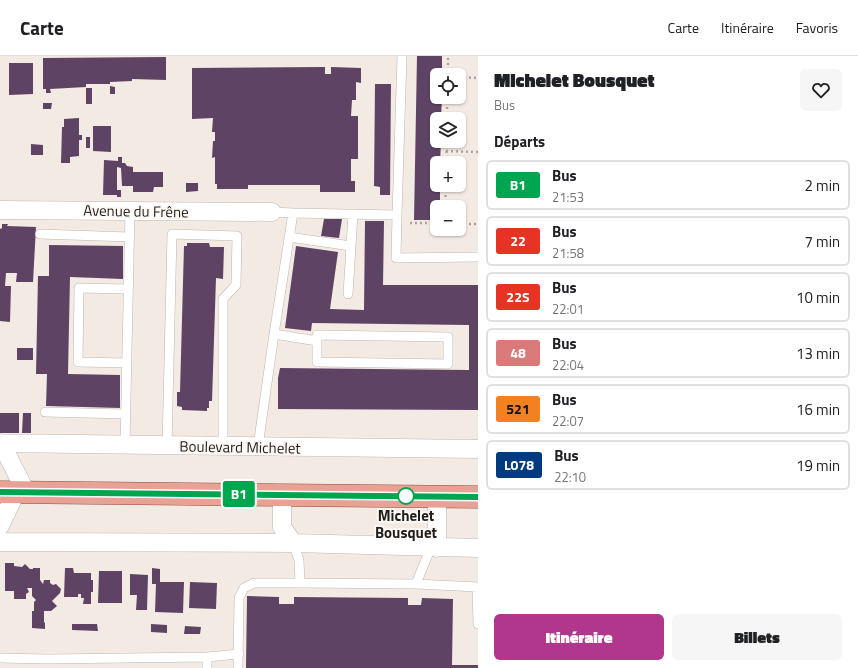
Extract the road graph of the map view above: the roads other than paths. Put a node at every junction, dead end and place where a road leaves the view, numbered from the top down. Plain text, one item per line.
1 (402, 56) edge
2 (0, 210) edge
3 (130, 211) junction
4 (272, 212) joint
5 (293, 213) junction
6 (353, 214) junction
7 (397, 219) junction
8 (40, 234) dead end
9 (289, 236) junction
10 (129, 237) junction
11 (351, 246) junction
12 (478, 257) edge
13 (128, 289) junction
14 (348, 294) dead end
15 (274, 334) junction
16 (317, 341) junction
17 (126, 363) junction
18 (45, 412) dead end
19 (125, 414) junction
20 (1, 443) edge
21 (125, 445) junction
22 (167, 446) junction
23 (223, 446) junction
24 (258, 447) junction
25 (478, 449) edge
26 (14, 492) edge
27 (282, 495) junction
28 (437, 496) junction
29 (478, 497) edge
30 (0, 526) edge
31 (0, 542) edge
32 (293, 544) junction
33 (434, 547) junction
34 (478, 548) edge
35 (300, 583) junction
36 (416, 584) junction
37 (477, 587) edge
38 (478, 624) edge
39 (239, 654) junction
40 (207, 657) junction
41 (0, 658) edge
42 (47, 664) edge
43 (207, 668) edge
44 (238, 668) edge

1 - 7 lane
2 - 3 street, Avenue du Frêne
3 - 4 street, Avenue du Frêne
3 - 10 lane
4 - 5 lane
5 - 6 lane
5 - 9 lane
6 - 7 lane
6 - 11 lane
7 - 12 lane
8 - 10 lane
9 - 11 lane
9 - 15 lane
10 - 13 lane
11 - 14 lane
13 - 17 lane
13 - 17 lane
15 - 16 lane
15 - 24 lane
16 - 16 lane
17 - 19 lane
18 - 19 lane
19 - 21 lane
20 - 21 street, Boulevard Michelet
20 - 26 street, Boulevard Michelet
21 - 22 street, Boulevard Michelet
22 - 23 street, Boulevard Michelet
22 - 23 lane
23 - 24 street, Boulevard Michelet
24 - 25 street, Boulevard Michelet
26 - 27 main road
26 - 30 street
27 - 28 main road
27 - 32 street
28 - 29 main road
28 - 33 street
31 - 32 street
32 - 33 street
32 - 35 lane
33 - 34 street
33 - 36 lane
35 - 36 lane
35 - 39 lane
36 - 37 lane
37 - 38 lane
39 - 40 lane
39 - 44 lane
40 - 42 lane
40 - 43 lane
41 - 42 lane

